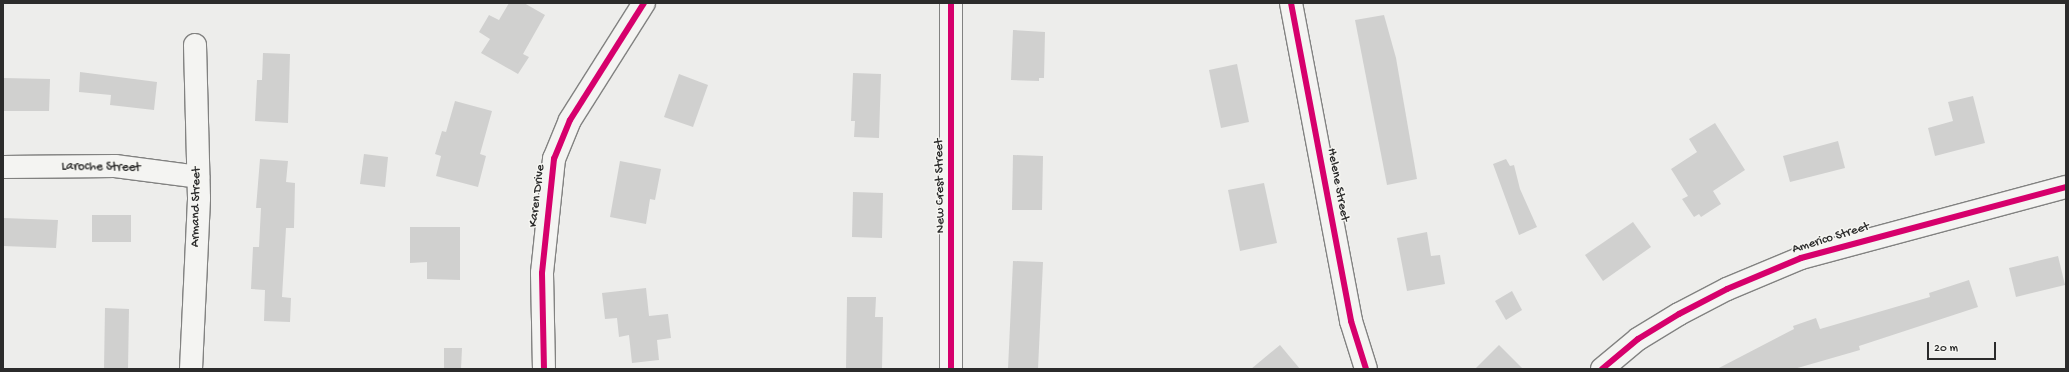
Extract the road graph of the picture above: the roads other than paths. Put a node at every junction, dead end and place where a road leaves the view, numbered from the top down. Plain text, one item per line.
1 (644, 3) edge
2 (951, 3) edge
3 (1291, 3) edge
4 (195, 45) dead end
5 (3, 166) edge
6 (198, 177) junction
7 (2066, 187) edge
8 (191, 369) edge
9 (544, 369) edge
10 (951, 369) edge
11 (1366, 369) edge
12 (1602, 369) edge

1 - 9 street, Karen Drive
2 - 10 street, New Crest Street
3 - 11 street, Helene Street
4 - 6 street, Armand Street
5 - 6 street, Laroche Street
6 - 8 street, Armand Street
7 - 12 street, Americo Street

